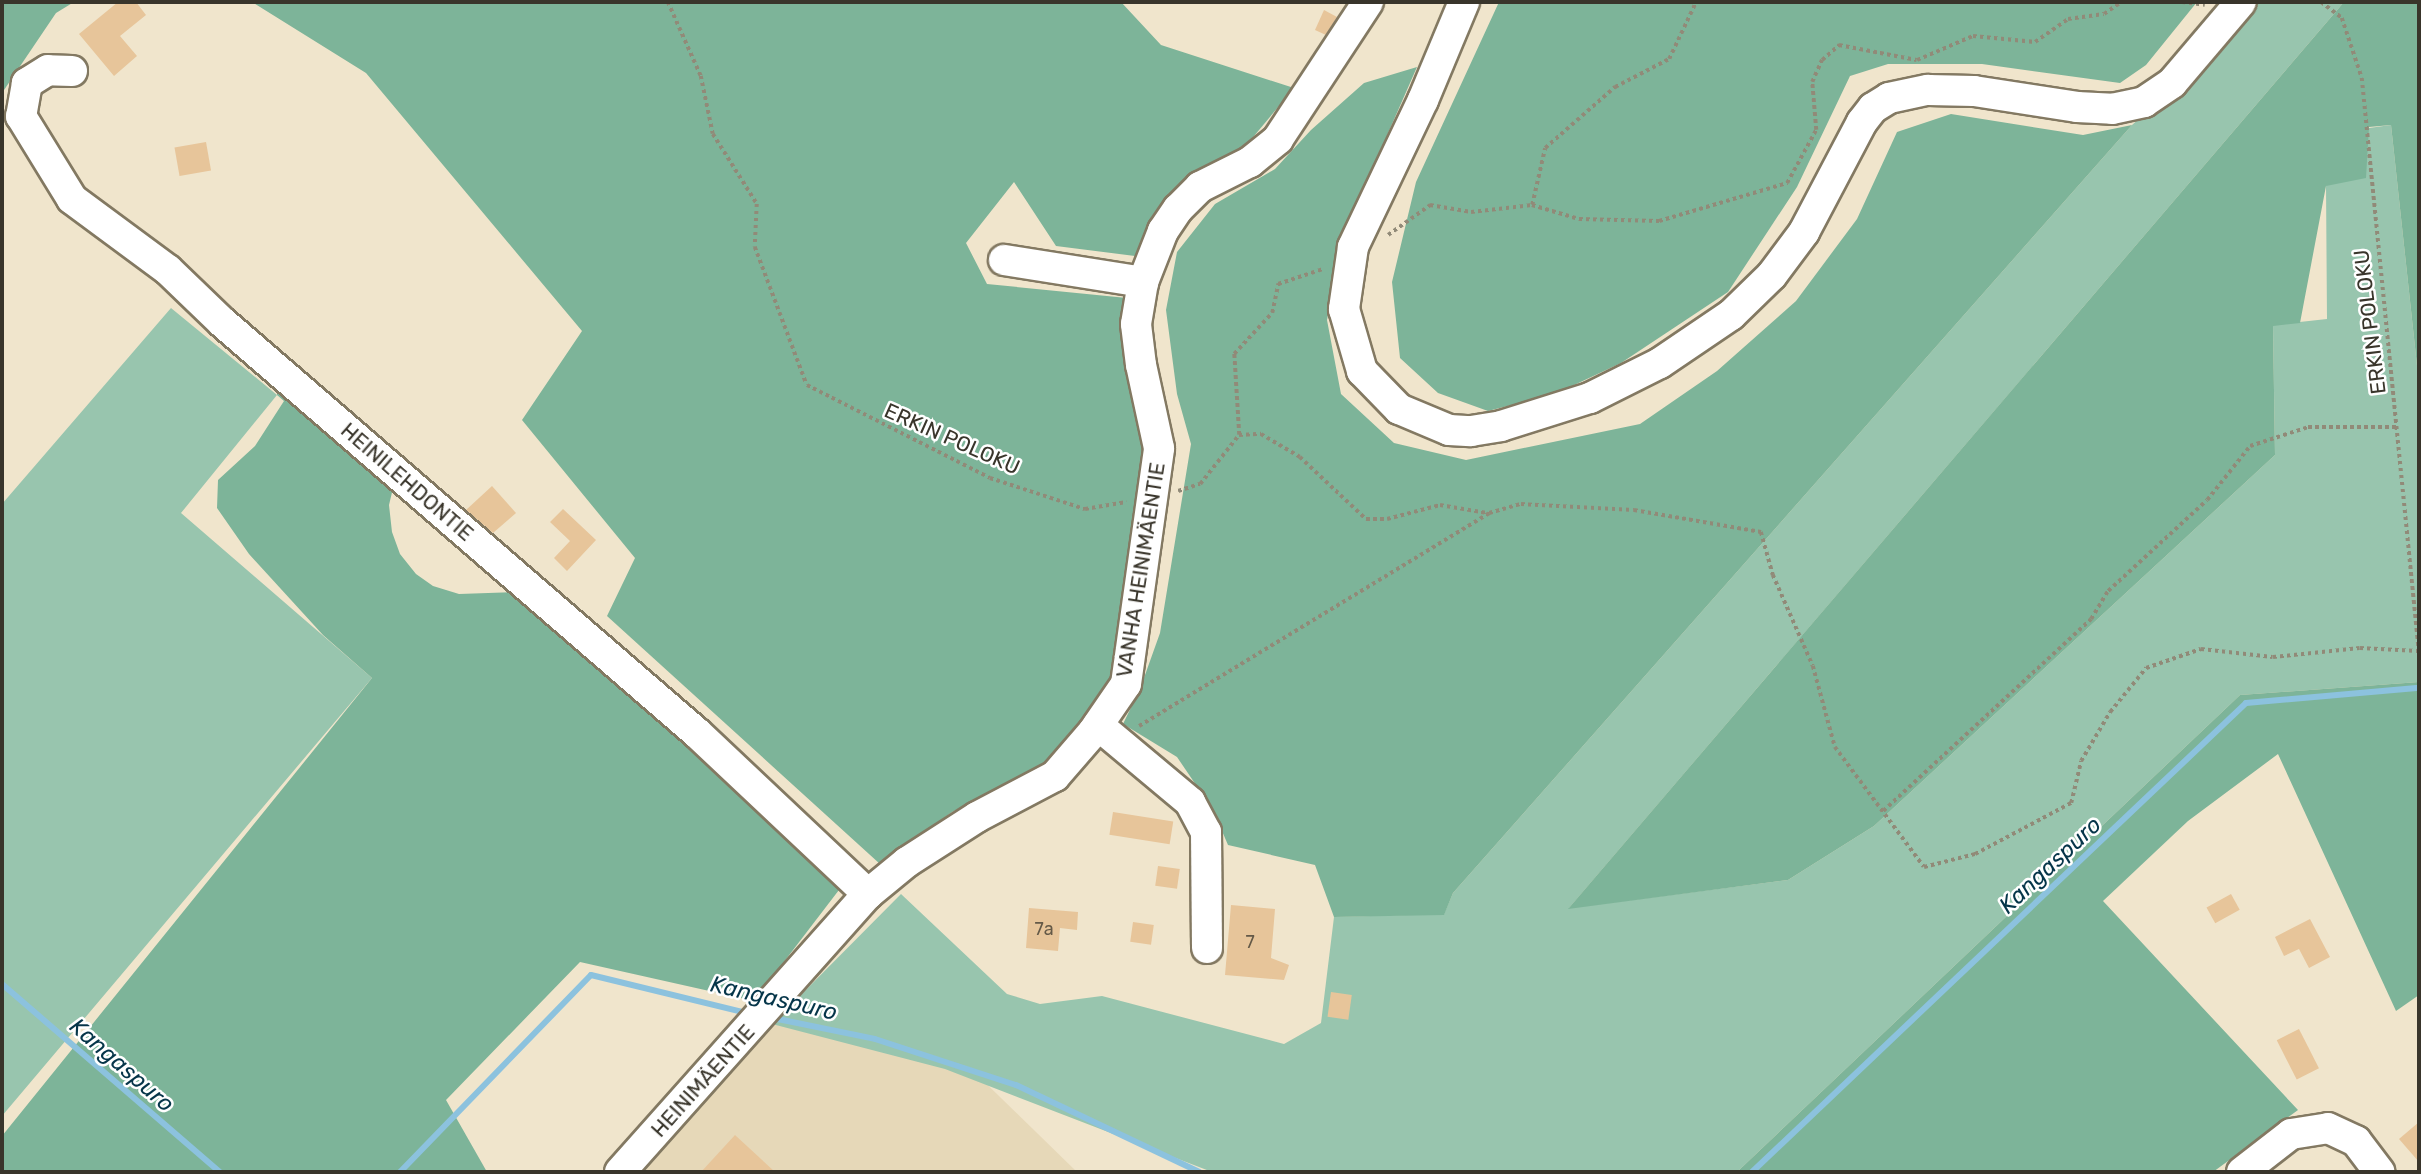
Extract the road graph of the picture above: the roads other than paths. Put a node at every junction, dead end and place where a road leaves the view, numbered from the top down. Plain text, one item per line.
1 (1368, 2) edge
2 (1464, 2) edge
3 (2241, 2) edge
4 (72, 71) dead end
5 (1004, 260) dead end
6 (1143, 282) junction
7 (1107, 733) junction
8 (868, 894) junction
9 (1206, 948) dead end
10 (620, 1172) edge
11 (2242, 1172) edge
12 (2379, 1172) edge

1 - 6 street, VANHA HEINIMÄENTIE
2 - 3 street
4 - 8 street, HEINILEHDONTIE
5 - 6 street
6 - 7 street, VANHA HEINIMÄENTIE
7 - 8 street, VANHA HEINIMÄENTIE
7 - 9 street
8 - 10 street, HEINIMÄENTIE
11 - 12 street

